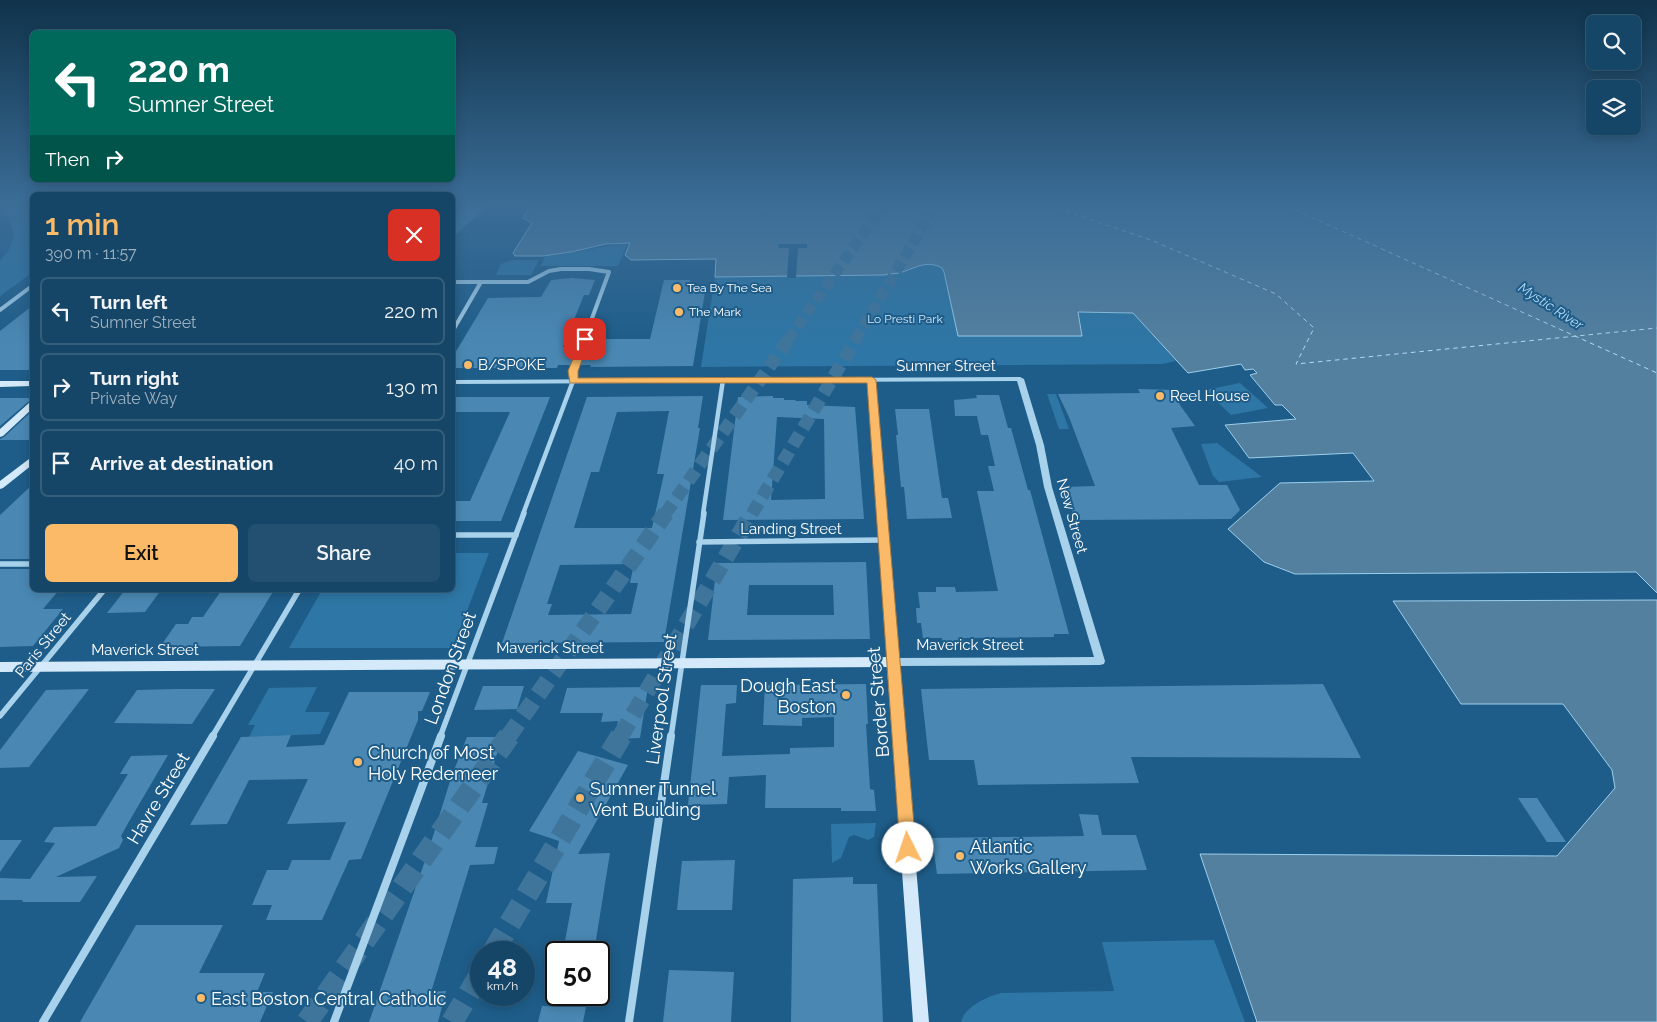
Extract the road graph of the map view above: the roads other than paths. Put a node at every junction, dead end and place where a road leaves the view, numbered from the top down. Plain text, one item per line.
1 (455, 282) edge
2 (482, 282) junction
3 (30, 288) edge
4 (0, 310) edge
5 (455, 327) edge
6 (1020, 379) joint
7 (723, 380) junction
8 (872, 380) junction
9 (574, 381) junction
10 (455, 382) edge
11 (0, 384) edge
12 (30, 384) edge
13 (30, 407) edge
14 (0, 434) edge
15 (27, 468) edge
16 (0, 486) edge
17 (455, 535) edge
18 (516, 535) junction
19 (884, 540) junction
20 (699, 542) junction
21 (0, 564) edge
22 (30, 564) edge
23 (102, 592) edge
24 (298, 592) edge
25 (1100, 661) joint
26 (893, 662) junction
27 (681, 664) junction
28 (467, 665) junction
29 (253, 666) junction
30 (0, 667) edge
31 (41, 667) junction
32 (0, 716) edge
33 (43, 1022) edge
34 (334, 1022) edge
35 (629, 1022) edge
36 (921, 1022) edge

1 - 2 street
2 - 5 street
2 - 9 street, London Street
3 - 4 street
6 - 8 street, Sumner Street
6 - 25 street, New Street
7 - 8 street, Sumner Street
7 - 9 street, Sumner Street
7 - 20 street, Liverpool Street
8 - 19 street, Border Street
9 - 10 street, Sumner Street
9 - 18 street, London Street
11 - 12 main road
13 - 14 main road
15 - 16 main road
17 - 18 street
18 - 28 street, London Street
19 - 20 street, Landing Street
19 - 26 street, Border Street
20 - 27 street, Liverpool Street
21 - 22 street
23 - 31 street, Paris Street
24 - 29 street, Havre Street
25 - 26 street, Maverick Street
26 - 27 main road, Maverick Street
26 - 36 main road, Border Street
27 - 28 main road, Maverick Street
27 - 35 street, Liverpool Street
28 - 29 main road, Maverick Street
28 - 34 street, London Street
29 - 31 main road, Maverick Street
29 - 33 street, Havre Street
30 - 31 main road, Maverick Street
31 - 32 street, Paris Street

